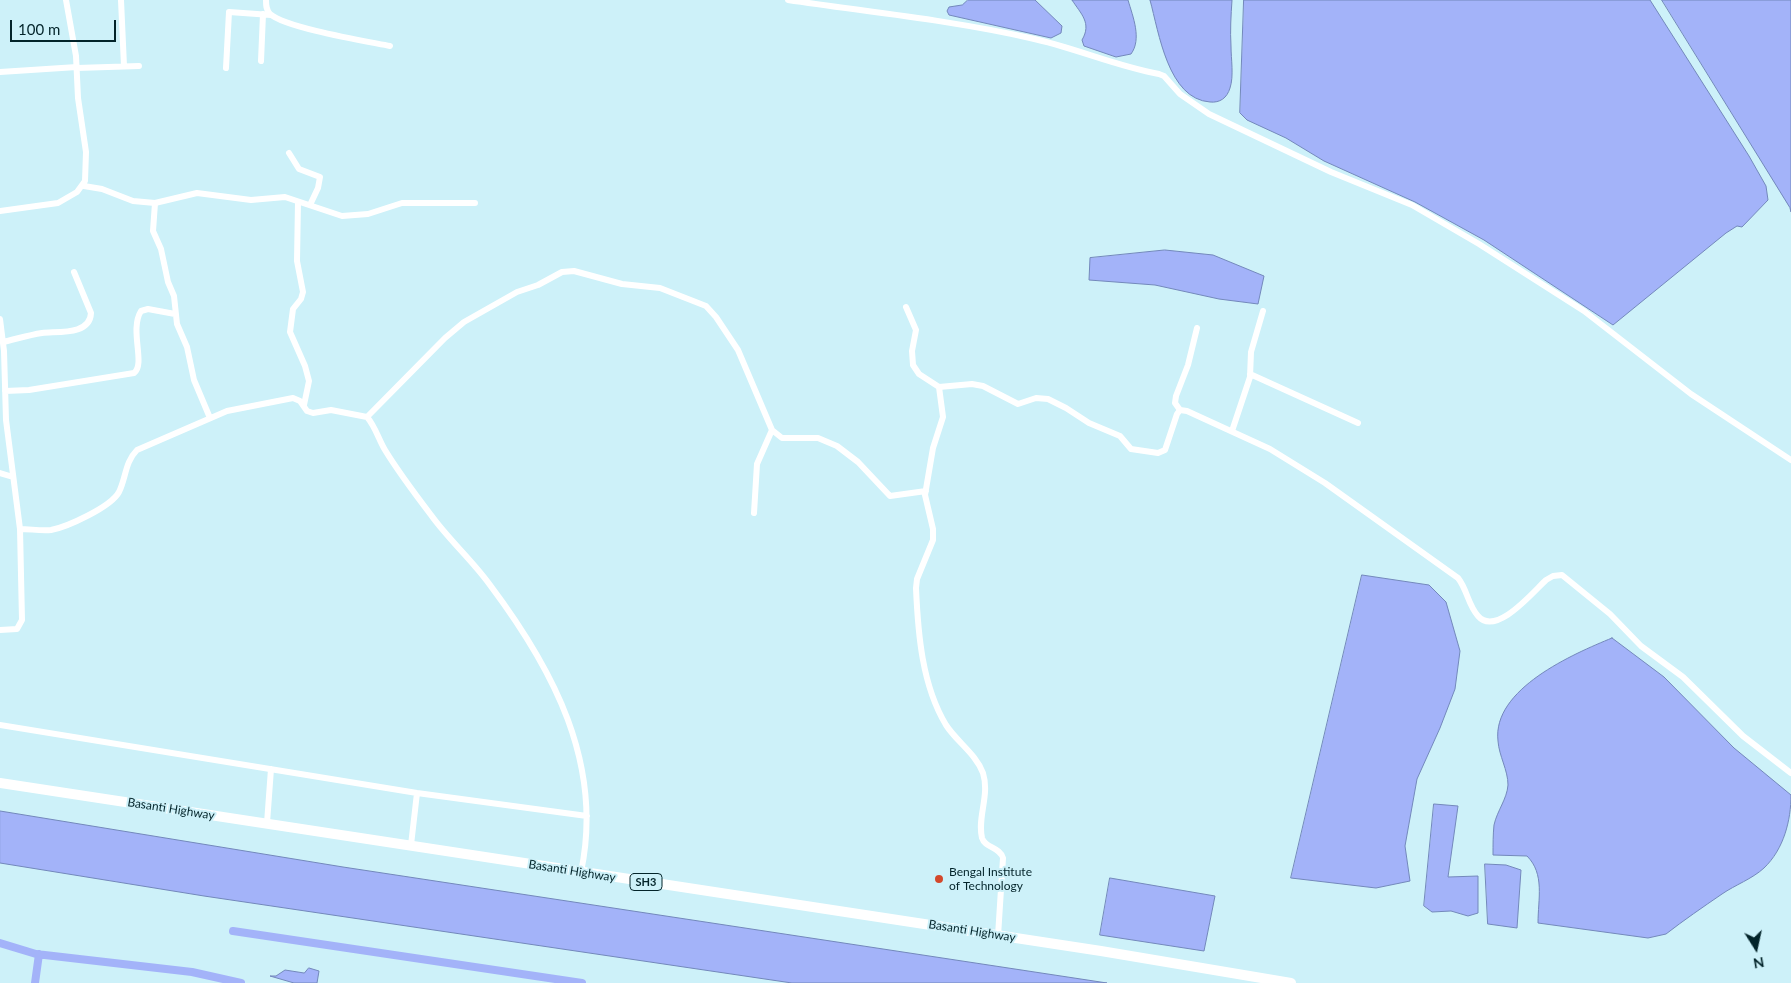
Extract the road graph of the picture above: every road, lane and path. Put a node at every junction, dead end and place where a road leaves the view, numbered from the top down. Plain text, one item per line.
1 (66, 0) edge
2 (121, 0) edge
3 (266, 0) edge
4 (788, 0) edge
5 (264, 14) junction
6 (271, 15) junction
7 (390, 46) dead end
8 (261, 61) dead end
9 (124, 66) junction
10 (139, 66) dead end
11 (80, 67) junction
12 (226, 68) dead end
13 (0, 72) edge
14 (288, 153) dead end
15 (84, 186) junction
16 (298, 202) junction
17 (155, 203) junction
18 (475, 203) dead end
19 (310, 206) junction
20 (0, 211) edge
21 (74, 272) dead end
22 (906, 307) dead end
23 (1263, 311) dead end
24 (175, 314) junction
25 (0, 319) edge
26 (1198, 328) dead end
27 (3, 342) junction
28 (1250, 374) junction
29 (939, 387) junction
30 (5, 391) junction
31 (304, 405) junction
32 (1180, 410) junction
33 (367, 417) junction
34 (210, 418) junction
35 (1358, 423) dead end
36 (772, 430) junction
37 (1232, 430) junction
38 (1791, 460) edge
39 (0, 473) edge
40 (14, 477) junction
41 (926, 492) junction
42 (754, 513) dead end
43 (20, 529) junction
44 (0, 630) edge
45 (0, 725) edge
46 (271, 769) junction
47 (1791, 773) edge
48 (0, 783) edge
49 (417, 793) junction
50 (587, 816) junction
51 (267, 823) junction
52 (411, 845) junction
53 (581, 872) junction
54 (998, 936) junction
55 (1291, 983) edge

1 - 11 street
2 - 9 street
3 - 6 street
4 - 38 street
5 - 6 street
5 - 8 street
5 - 12 street
6 - 7 street
9 - 10 street
9 - 11 street
11 - 13 street
11 - 15 street
14 - 19 street
15 - 17 street
15 - 20 street
16 - 17 street
16 - 19 street
16 - 31 street
17 - 24 street
18 - 19 street
21 - 27 street
22 - 29 street
23 - 28 street
24 - 30 street
24 - 34 street
25 - 27 street
26 - 32 street
27 - 30 street
28 - 35 street
28 - 37 street
29 - 32 street
29 - 41 street
30 - 40 street
31 - 33 street
31 - 34 street
32 - 37 street
33 - 36 street
33 - 50 street
34 - 43 street
36 - 41 street
36 - 42 street
37 - 47 street
39 - 40 street
40 - 43 street
41 - 54 street
43 - 44 street
45 - 46 street
46 - 49 street
46 - 51 street
48 - 51 main road, Basanti Highway / SH3
49 - 50 street
49 - 52 street
50 - 53 street
51 - 52 main road, Basanti Highway / SH3
52 - 53 main road, Basanti Highway / SH3
53 - 54 main road, Basanti Highway / SH3
54 - 55 main road, Basanti Highway / SH3

